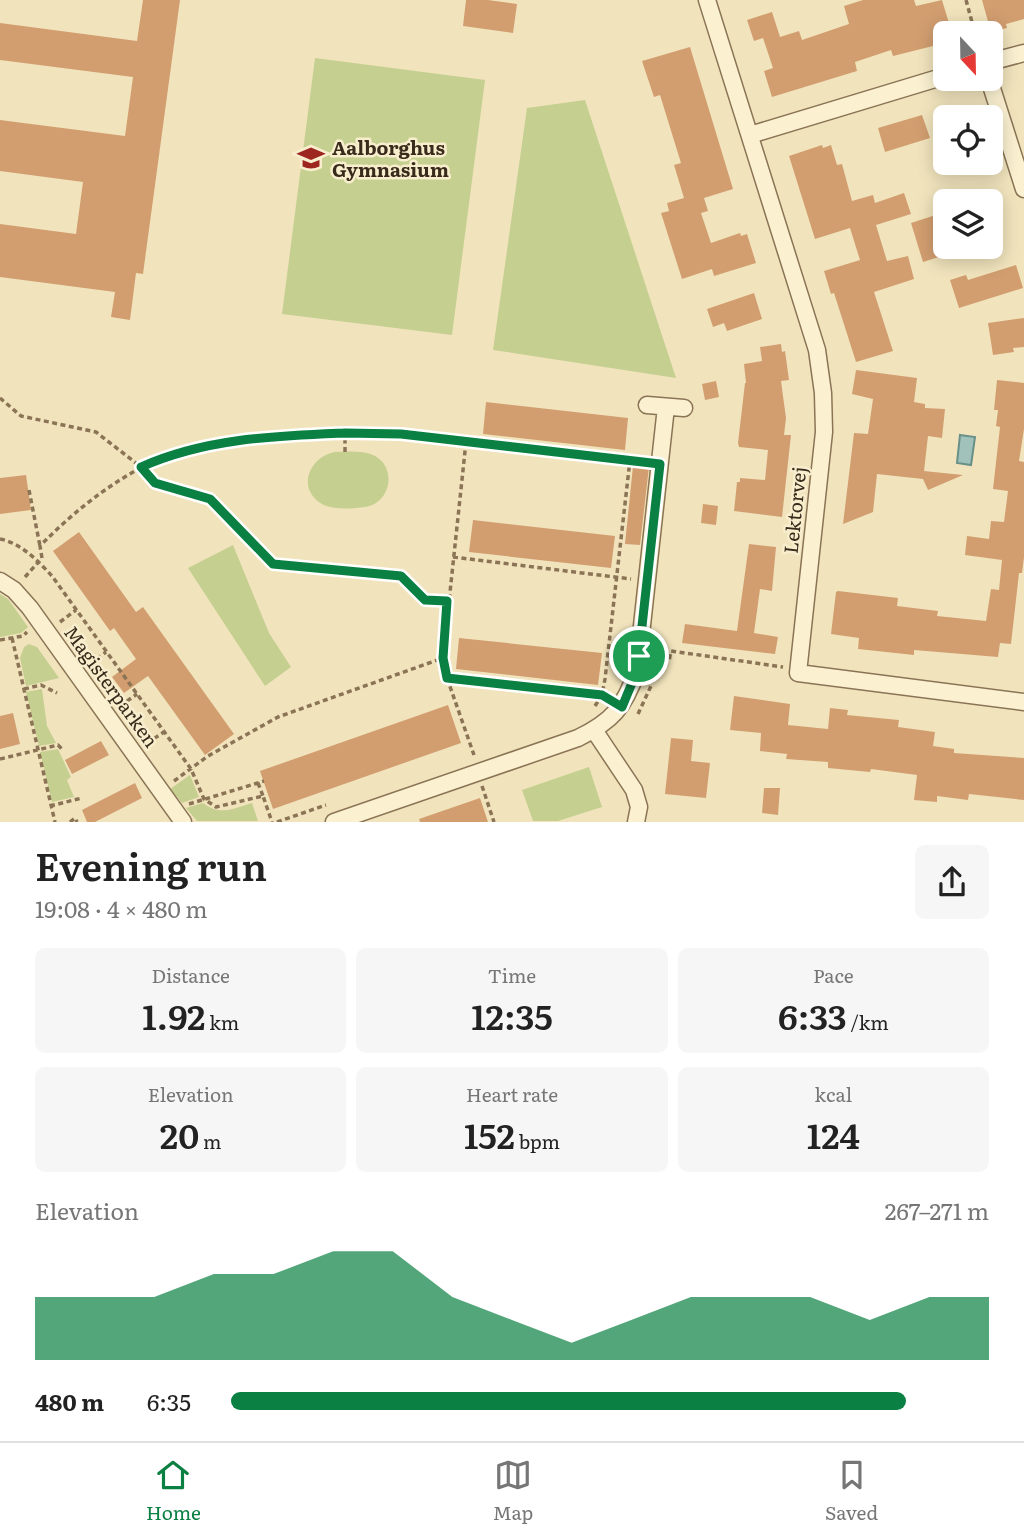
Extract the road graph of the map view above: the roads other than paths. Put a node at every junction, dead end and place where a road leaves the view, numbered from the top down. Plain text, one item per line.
1 (707, 0) edge
2 (1024, 53) edge
3 (1003, 59) edge
4 (933, 80) edge
5 (993, 91) edge
6 (750, 135) junction
7 (1024, 189) edge
8 (647, 405) dead end
9 (666, 407) junction
10 (684, 408) dead end
11 (7, 585) edge
12 (1024, 702) edge
13 (594, 730) junction
14 (178, 815) edge
15 (334, 821) edge
16 (636, 821) edge

1 - 6 street, Lektorvej
2 - 3 street
4 - 6 street
5 - 7 street
6 - 12 street, Lektorvej
8 - 9 street
9 - 10 street
9 - 13 street
11 - 14 street, Magisterparken
13 - 15 street
13 - 16 street

